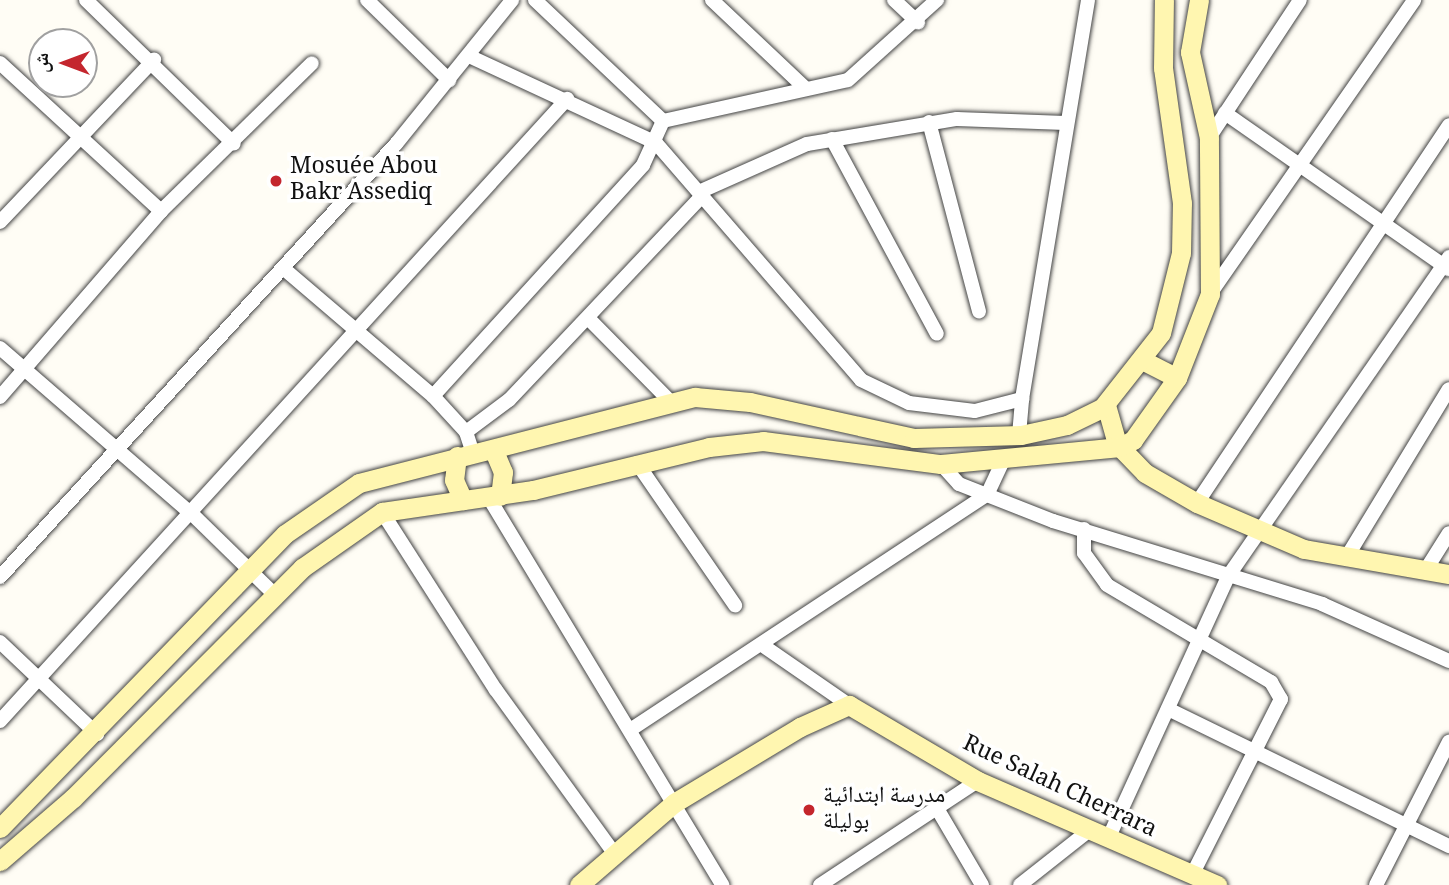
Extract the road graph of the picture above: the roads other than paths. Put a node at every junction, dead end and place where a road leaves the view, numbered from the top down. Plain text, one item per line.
1 (87, 0) edge
2 (367, 0) edge
3 (512, 0) edge
4 (535, 0) edge
5 (712, 0) edge
6 (894, 0) edge
7 (937, 0) edge
8 (1088, 0) edge
9 (1164, 0) edge
10 (1199, 0) edge
11 (1300, 0) edge
12 (1414, 0) edge
13 (918, 23) junction
14 (471, 57) junction
15 (154, 60) junction
16 (312, 62) dead end
17 (0, 63) edge
18 (449, 80) junction
19 (806, 89) junction
20 (567, 99) junction
21 (1225, 113) junction
22 (663, 121) junction
23 (929, 122) junction
24 (1065, 123) junction
25 (1449, 125) edge
26 (1209, 138) junction
27 (77, 139) junction
28 (832, 139) junction
29 (656, 143) junction
30 (234, 144) junction
31 (1302, 167) junction
32 (701, 194) junction
33 (161, 212) junction
34 (0, 222) edge
35 (1381, 223) junction
36 (1447, 263) edge
37 (283, 268) junction
38 (1210, 294) junction
39 (979, 311) dead end
40 (588, 318) junction
41 (362, 330) junction
42 (937, 334) dead end
43 (0, 348) edge
44 (1142, 360) junction
45 (25, 370) junction
46 (1177, 378) junction
47 (1449, 389) edge
48 (433, 396) junction
49 (0, 397) edge
50 (1022, 399) junction
51 (669, 401) junction
52 (1106, 405) junction
53 (466, 432) junction
54 (1020, 435) junction
55 (1120, 447) junction
56 (118, 450) junction
57 (494, 451) junction
58 (465, 455) junction
59 (1003, 460) junction
60 (638, 463) junction
61 (941, 464) junction
62 (988, 495) junction
63 (494, 497) junction
64 (463, 500) junction
65 (1196, 503) junction
66 (382, 512) junction
67 (193, 514) junction
68 (1084, 529) junction
69 (1259, 533) junction
70 (1449, 533) edge
71 (1348, 555) junction
72 (1427, 568) junction
73 (252, 571) junction
74 (1229, 575) junction
75 (1449, 575) edge
76 (0, 577) edge
77 (274, 594) junction
78 (735, 605) dead end
79 (1198, 637) junction
80 (0, 642) edge
81 (765, 647) junction
82 (1449, 661) edge
83 (38, 678) junction
84 (849, 705) junction
85 (1168, 709) junction
86 (0, 721) edge
87 (629, 730) junction
88 (97, 734) junction
89 (1449, 742) edge
90 (1256, 750) junction
91 (978, 781) junction
92 (674, 803) junction
93 (938, 810) junction
94 (1409, 826) junction
95 (0, 828) edge
96 (1100, 834) junction
97 (1449, 846) edge
98 (614, 853) junction
99 (0, 861) edge
100 (1192, 875) junction
101 (579, 885) edge
102 (722, 885) edge
103 (820, 885) edge
104 (982, 885) edge
105 (1020, 885) edge
106 (1217, 885) edge
107 (1376, 885) edge

1 - 15 street
2 - 18 street
3 - 14 street
4 - 22 street
5 - 19 street
6 - 13 street
7 - 13 street
8 - 24 street
9 - 44 main road
10 - 26 main road
11 - 21 street
12 - 31 street
13 - 19 street
14 - 18 street
14 - 20 street
15 - 27 street
15 - 30 street
16 - 30 street
17 - 27 street
18 - 37 street
19 - 22 street
20 - 29 street
20 - 41 street
21 - 26 street
21 - 31 street
22 - 29 street
23 - 24 street
23 - 28 street
23 - 39 street
24 - 50 street
25 - 35 street
26 - 38 main road
27 - 33 street
27 - 34 street
28 - 32 street
28 - 42 street
29 - 32 street
29 - 48 street
30 - 33 street
31 - 35 street
31 - 38 street
32 - 40 street
32 - 50 street
33 - 45 street
35 - 36 street
35 - 65 street
36 - 69 street
37 - 41 street
37 - 56 street
38 - 46 main road
40 - 51 street
40 - 53 street
41 - 48 street
41 - 67 street
43 - 45 street
44 - 46 main road
44 - 52 main road
45 - 49 street
45 - 56 street
46 - 55 main road
47 - 71 street
48 - 53 street
50 - 54 street
51 - 54 main road
51 - 57 main road
52 - 54 main road
52 - 55 main road
53 - 58 street
55 - 59 main road
55 - 65 main road
56 - 67 street
56 - 76 street
57 - 58 main road
57 - 63 main road
58 - 64 main road
58 - 73 main road
59 - 61 main road
59 - 62 street
60 - 61 main road
60 - 63 main road
60 - 78 street
61 - 62 street
62 - 68 street
62 - 81 street
63 - 64 main road
63 - 87 street
64 - 66 main road
65 - 69 main road
66 - 77 main road
66 - 98 street
67 - 73 street
67 - 83 street
68 - 74 street
68 - 79 street
69 - 71 main road
69 - 74 street
70 - 72 street
71 - 72 main road
72 - 75 main road
73 - 77 street
73 - 88 main road
74 - 79 street
74 - 82 street
77 - 99 main road
79 - 85 street
79 - 90 street
80 - 83 street
81 - 84 street
81 - 87 street
83 - 86 street
83 - 88 street
84 - 91 main road, Rue Salah Cherrara
84 - 92 main road
85 - 90 street
85 - 96 street
87 - 92 street
88 - 95 main road
89 - 94 street
90 - 94 street
90 - 100 street
91 - 93 street
91 - 96 main road, Rue Salah Cherrara
92 - 98 main road
92 - 102 street
93 - 103 street
93 - 104 street
94 - 97 street
94 - 107 street
96 - 100 main road, Rue Salah Cherrara
96 - 105 street
98 - 101 main road
100 - 106 main road, Rue Salah Cherrara

